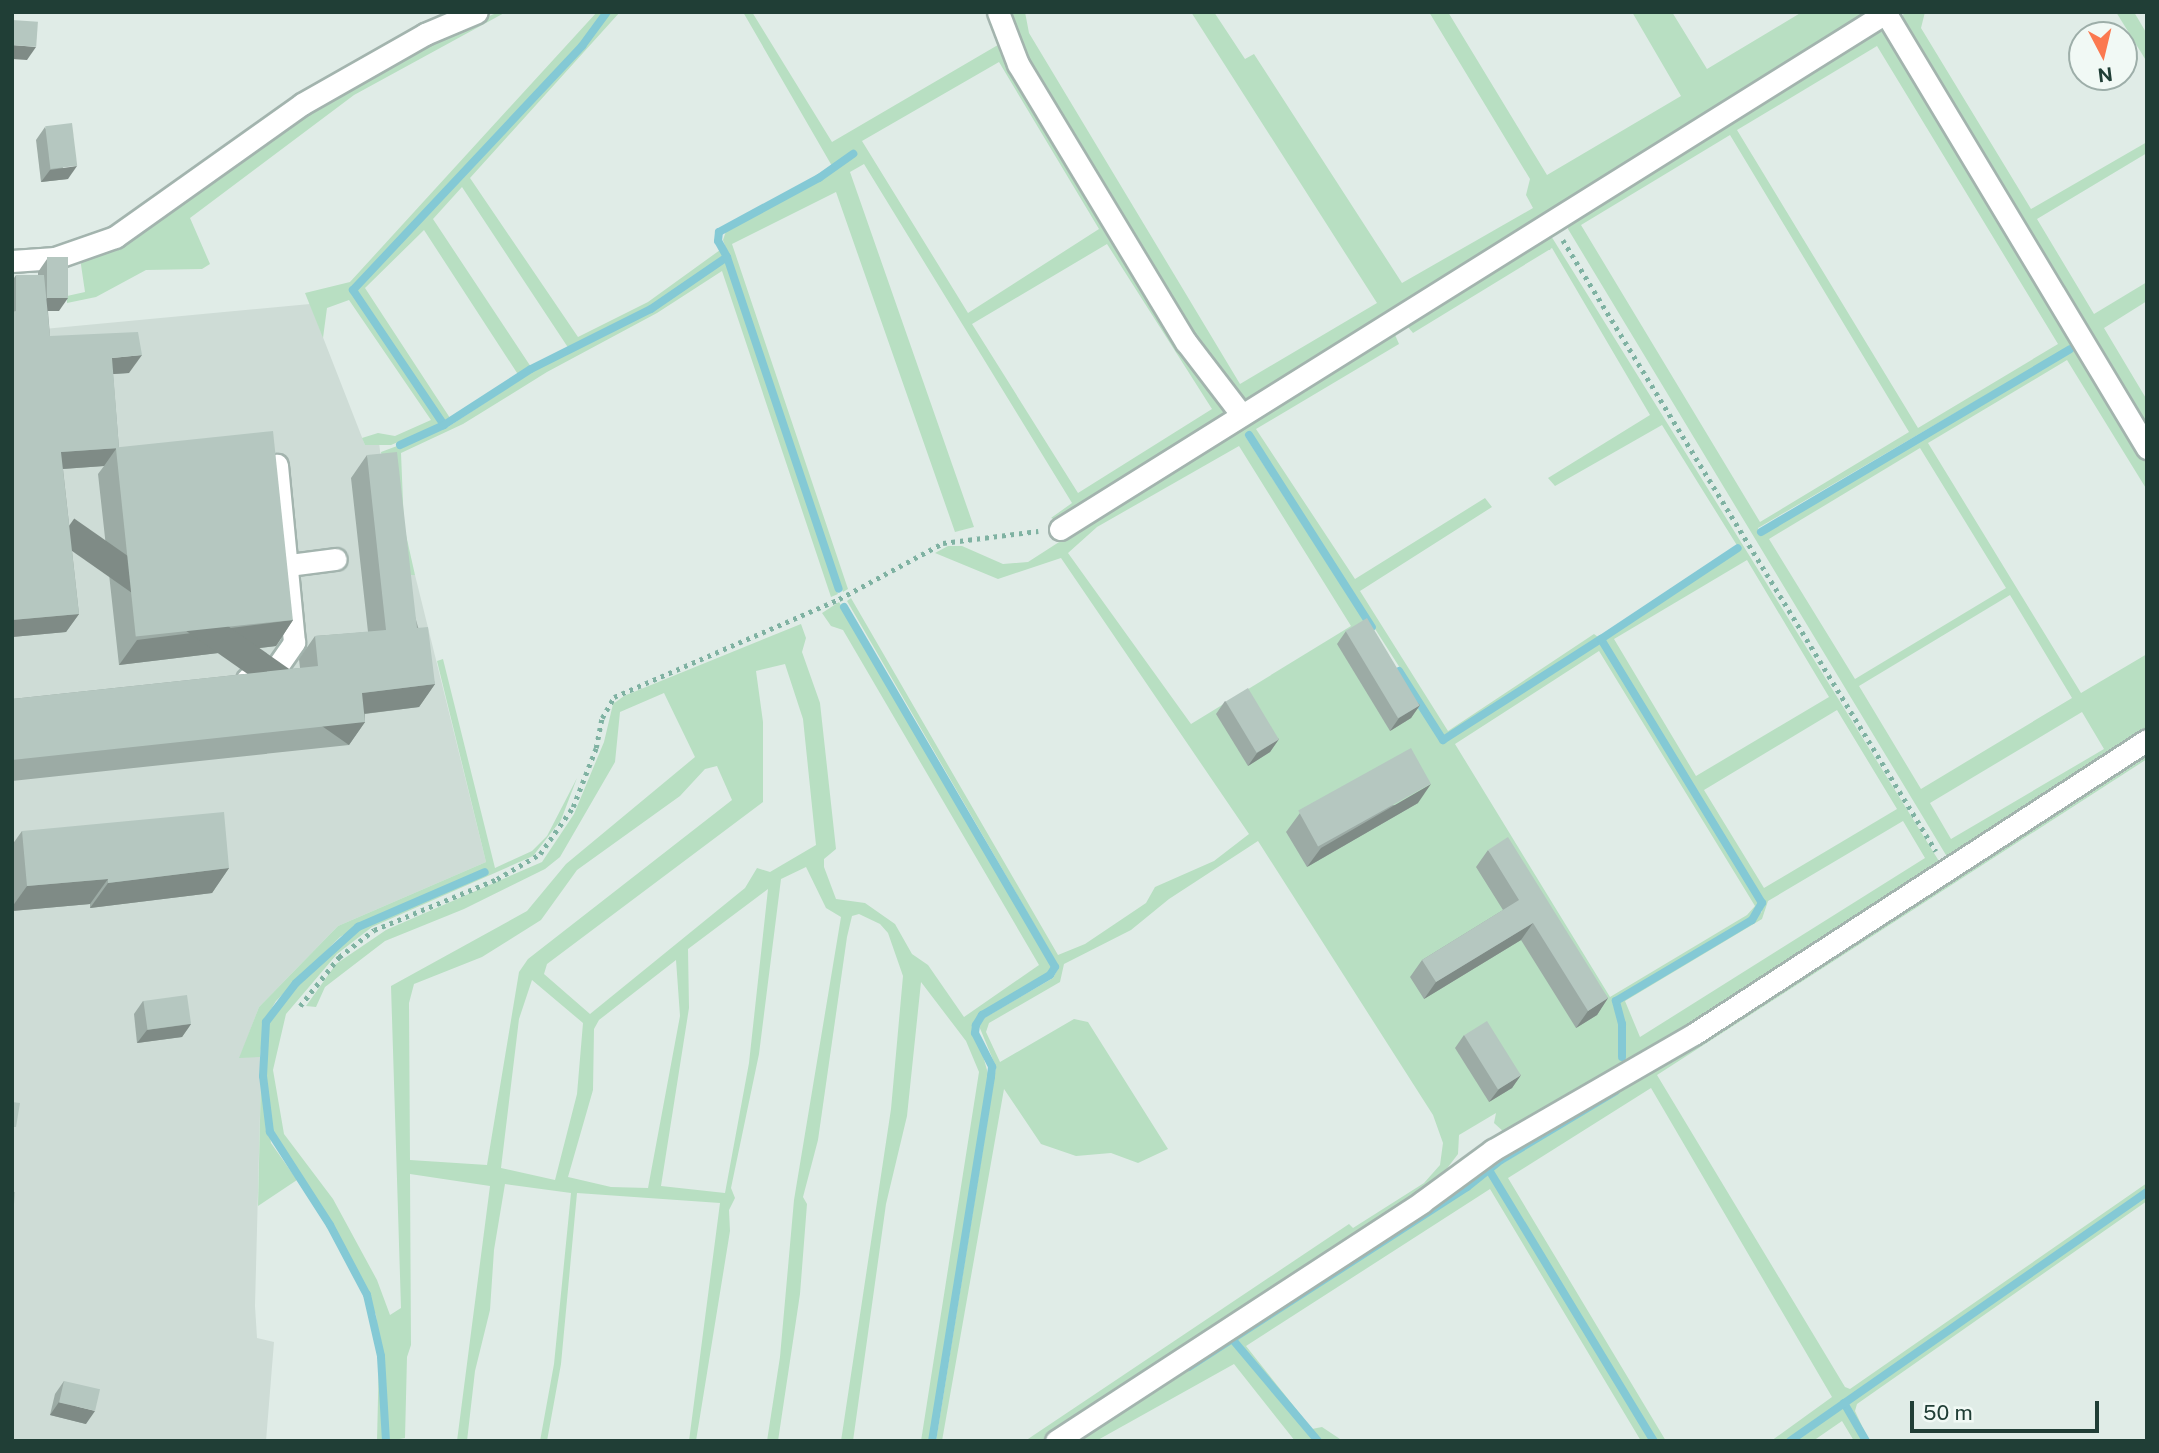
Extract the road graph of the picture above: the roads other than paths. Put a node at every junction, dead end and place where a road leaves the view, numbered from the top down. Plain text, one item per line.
1 (477, 12) edge
2 (998, 12) edge
3 (1886, 13) edge
4 (12, 261) edge
5 (1241, 414) junction
6 (2147, 448) edge
7 (277, 465) edge
8 (1060, 529) road end
9 (336, 559) dead end
10 (289, 565) junction
11 (231, 681) edge
12 (2147, 740) edge
13 (1056, 1441) edge

1 - 4 street
2 - 5 street
3 - 5 street
3 - 6 street
5 - 8 street
7 - 10 street
9 - 10 street
10 - 11 street
12 - 13 street

